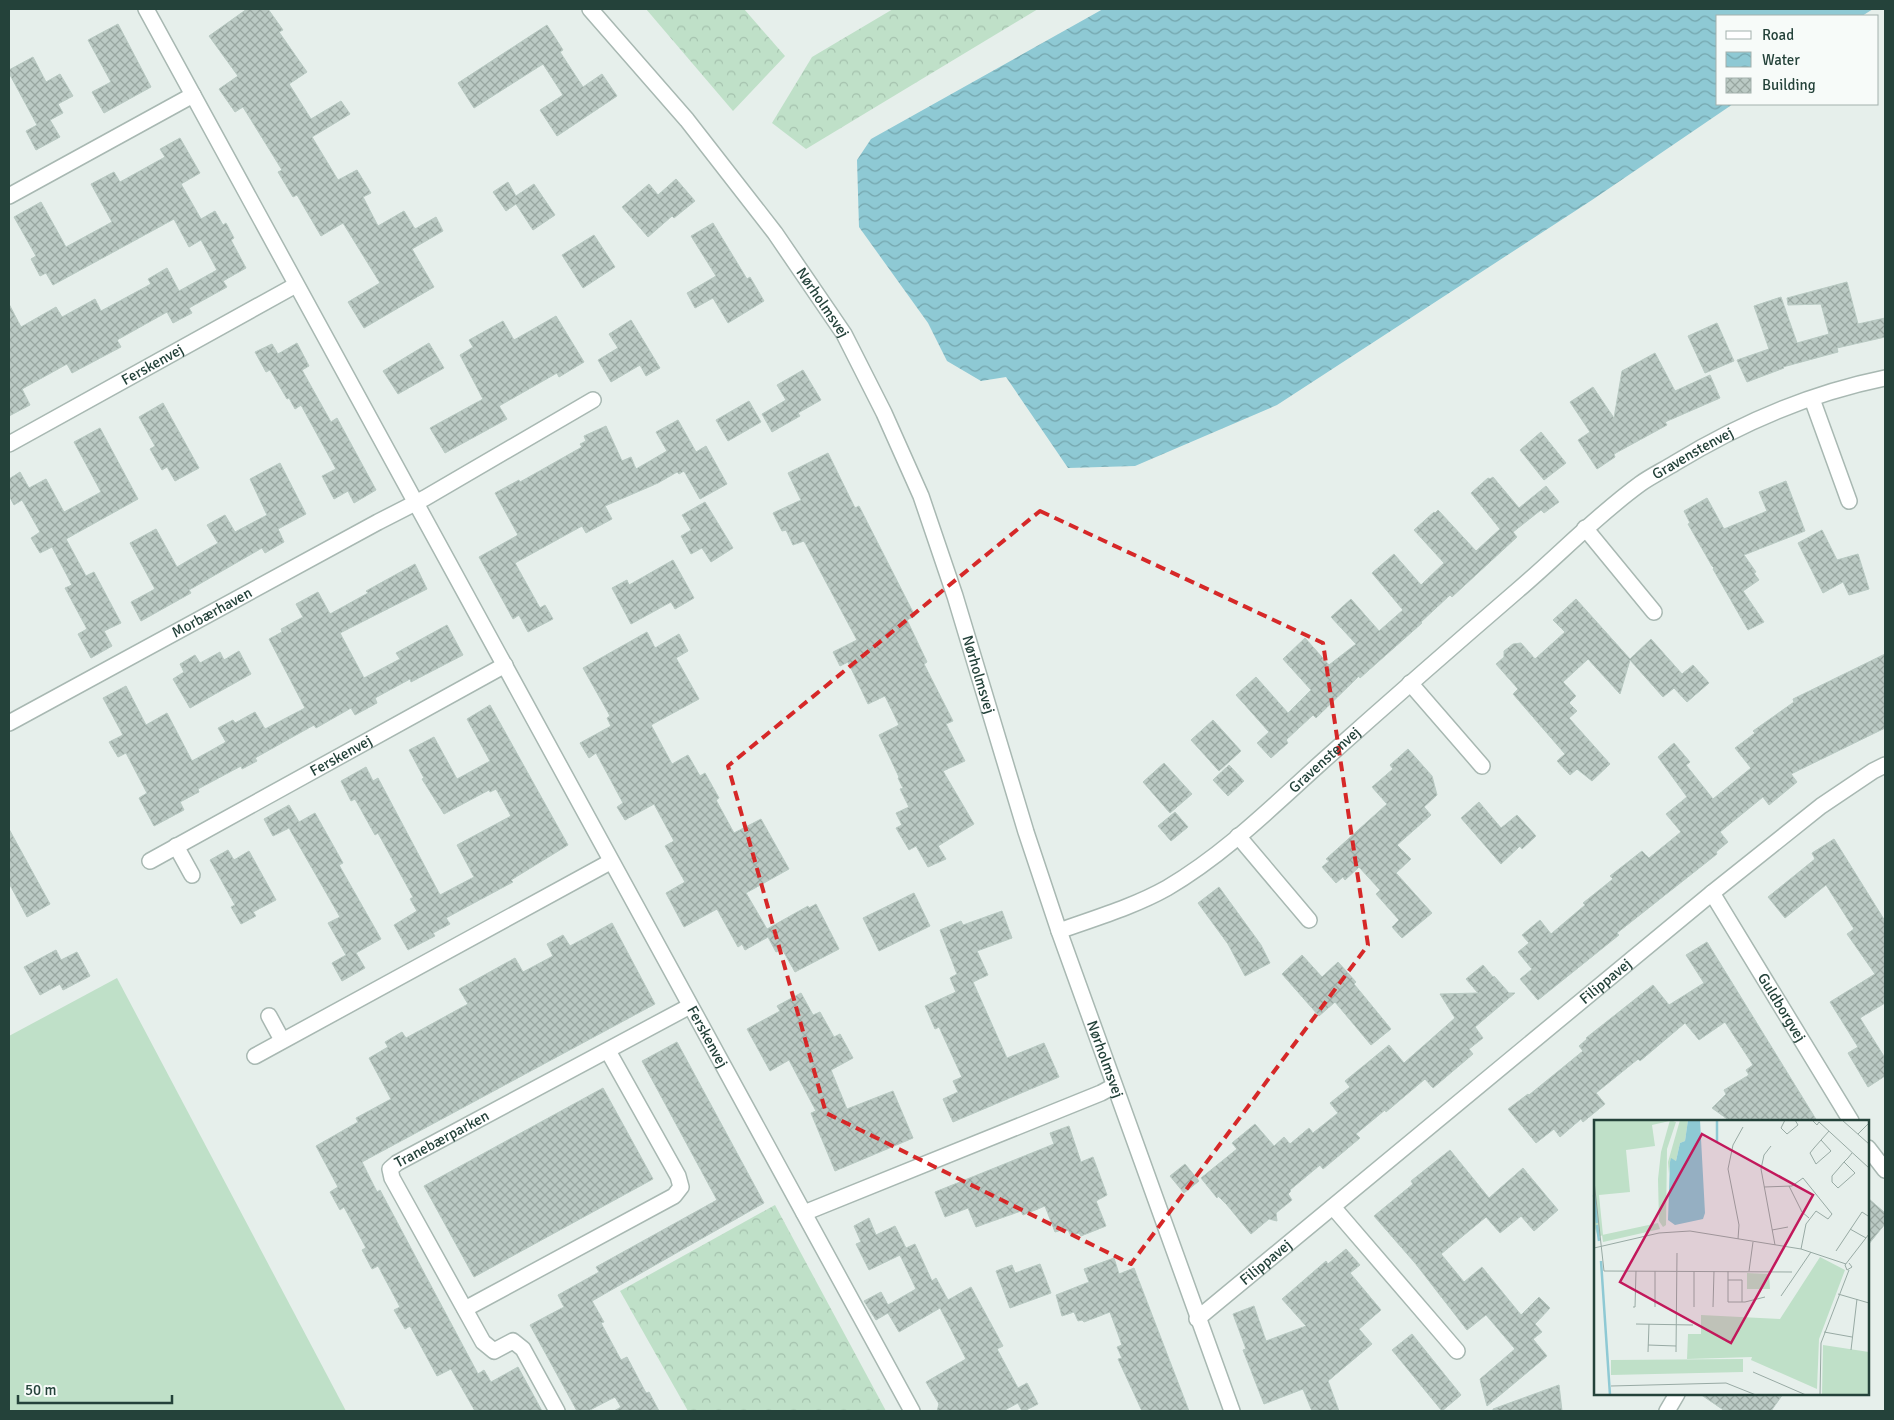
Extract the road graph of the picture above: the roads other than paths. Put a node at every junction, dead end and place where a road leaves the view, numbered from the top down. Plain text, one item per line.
1 (146, 9) edge
2 (590, 9) edge
3 (193, 95) junction
4 (9, 196) edge
5 (296, 285) junction
6 (1885, 378) edge
7 (1812, 399) junction
8 (593, 400) dead end
9 (9, 444) edge
10 (1849, 501) dead end
11 (415, 503) junction
12 (1585, 528) junction
13 (1654, 612) dead end
14 (505, 665) junction
15 (1410, 684) junction
16 (9, 723) edge
17 (1482, 766) dead end
18 (1885, 766) edge
19 (1238, 836) junction
20 (176, 846) junction
21 (150, 861) dead end
22 (610, 862) junction
23 (192, 875) dead end
24 (1712, 893) junction
25 (1309, 920) dead end
26 (1059, 931) junction
27 (690, 1006) junction
28 (269, 1016) dead end
29 (282, 1040) junction
30 (608, 1051) junction
31 (255, 1056) dead end
32 (1114, 1086) junction
33 (1850, 1120) edge
34 (1869, 1149) edge
35 (1885, 1170) edge
36 (1333, 1207) junction
37 (804, 1213) junction
38 (465, 1309) junction
39 (1197, 1319) junction
40 (1457, 1352) dead end
41 (1676, 1395) edge
42 (557, 1411) edge
43 (912, 1411) edge
44 (1232, 1411) edge
45 (1667, 1411) edge

1 - 3 street, Ferskenvej
2 - 26 street, Nørholmsvej
3 - 4 street
3 - 5 street, Ferskenvej
5 - 9 street, Ferskenvej
5 - 11 street, Ferskenvej
6 - 7 street, Gravenstenvej
7 - 10 street
7 - 12 street, Gravenstenvej
8 - 11 street
11 - 14 street, Ferskenvej
11 - 16 street, Morbærhaven
12 - 13 street
12 - 15 street, Gravenstenvej
14 - 20 street, Ferskenvej
14 - 22 street, Ferskenvej
15 - 17 street
15 - 19 street, Gravenstenvej
18 - 24 street, Filippavej
19 - 25 street
19 - 26 street, Gravenstenvej
20 - 21 street, Ferskenvej
20 - 23 street
22 - 27 street, Ferskenvej
22 - 29 street
24 - 33 street, Guldborgvej
24 - 36 street, Filippavej
26 - 32 street, Nørholmsvej
27 - 30 street, Tranebærparken
27 - 37 street, Ferskenvej
28 - 29 street
29 - 31 street
30 - 38 street
30 - 38 street, Tranebærparken
32 - 37 street
32 - 39 street, Nørholmsvej
34 - 35 street
36 - 39 street, Filippavej
36 - 40 street
37 - 43 street, Ferskenvej
38 - 42 street, Tranebærparken
39 - 44 street, Nørholmsvej
41 - 45 street

